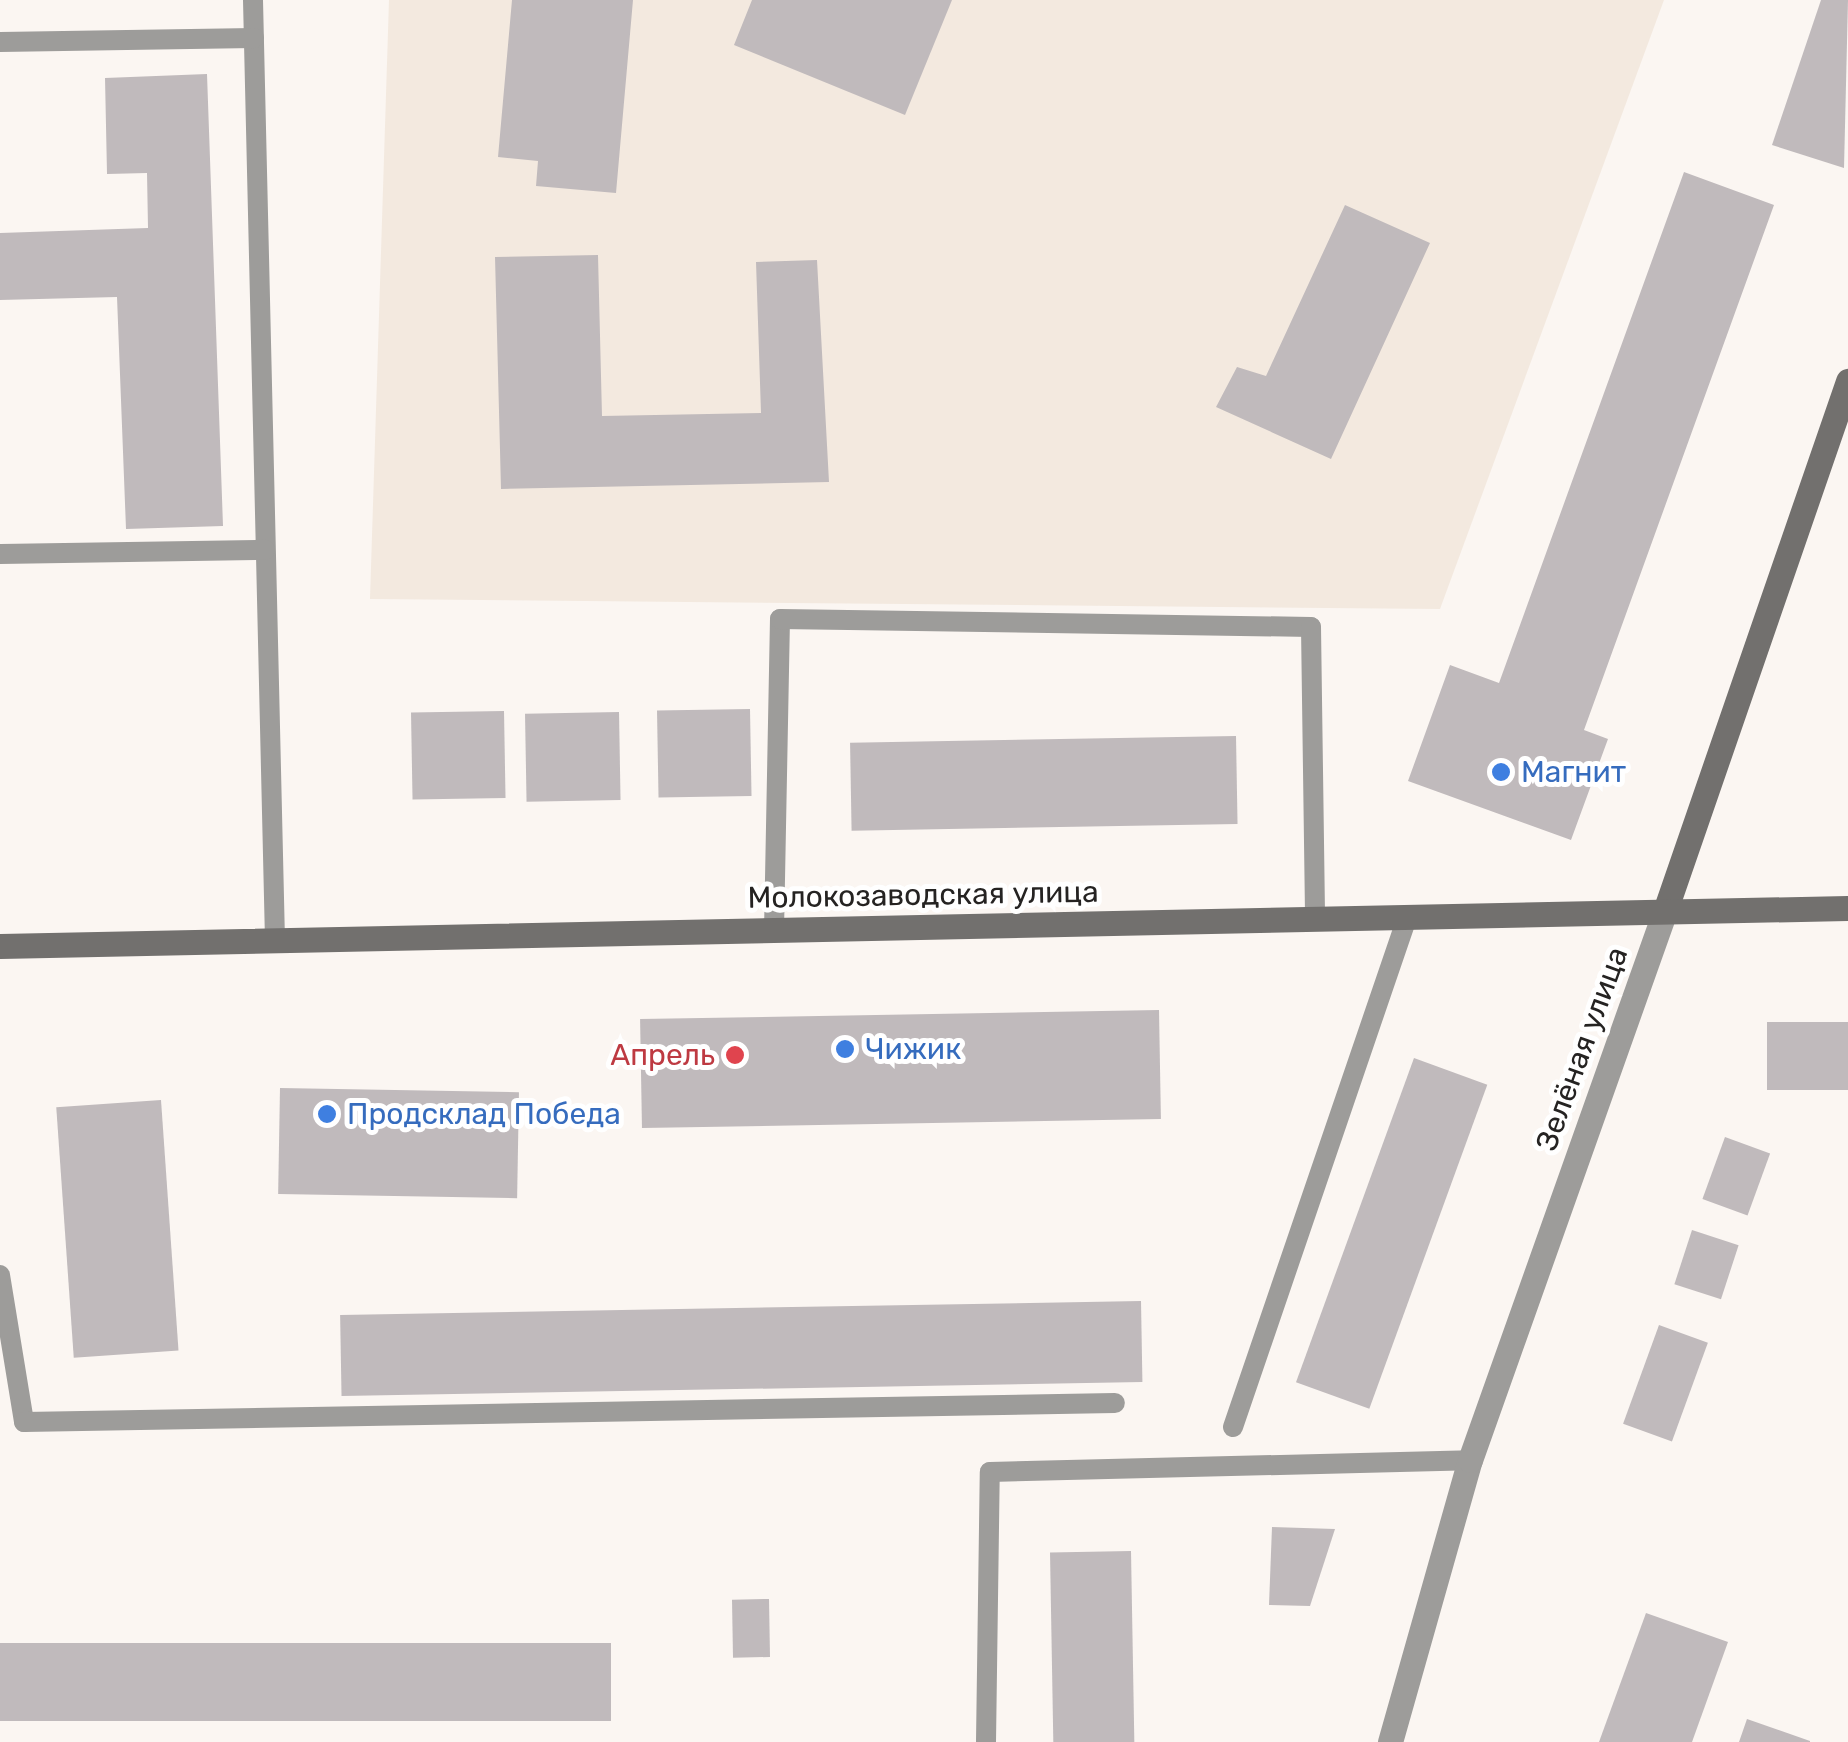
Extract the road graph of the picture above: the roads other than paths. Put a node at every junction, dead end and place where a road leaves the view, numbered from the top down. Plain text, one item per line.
1 (253, 0) edge
2 (254, 38) junction
3 (0, 42) edge
4 (1848, 381) edge
5 (266, 550) junction
6 (0, 554) edge
7 (1848, 908) edge
8 (1666, 912) junction
9 (1408, 916) junction
10 (1314, 919) junction
11 (774, 930) junction
12 (275, 941) junction
13 (0, 946) edge
14 (0, 1275) edge
15 (1115, 1404) dead end
16 (1233, 1426) dead end
17 (1470, 1460) junction
18 (986, 1742) edge
19 (1390, 1742) edge

1 - 2 lane
2 - 3 lane
2 - 5 lane
4 - 8 street, Зелёная улица
5 - 6 lane
5 - 12 lane
7 - 8 street, Молокозаводская улица
8 - 9 street, Молокозаводская улица
8 - 17 street, Зелёная улица
9 - 10 street, Молокозаводская улица
9 - 16 lane
10 - 11 street, Молокозаводская улица
10 - 11 lane
11 - 12 street, Молокозаводская улица
12 - 13 street, Молокозаводская улица
14 - 15 lane
17 - 18 lane
17 - 19 street, Зелёная улица

